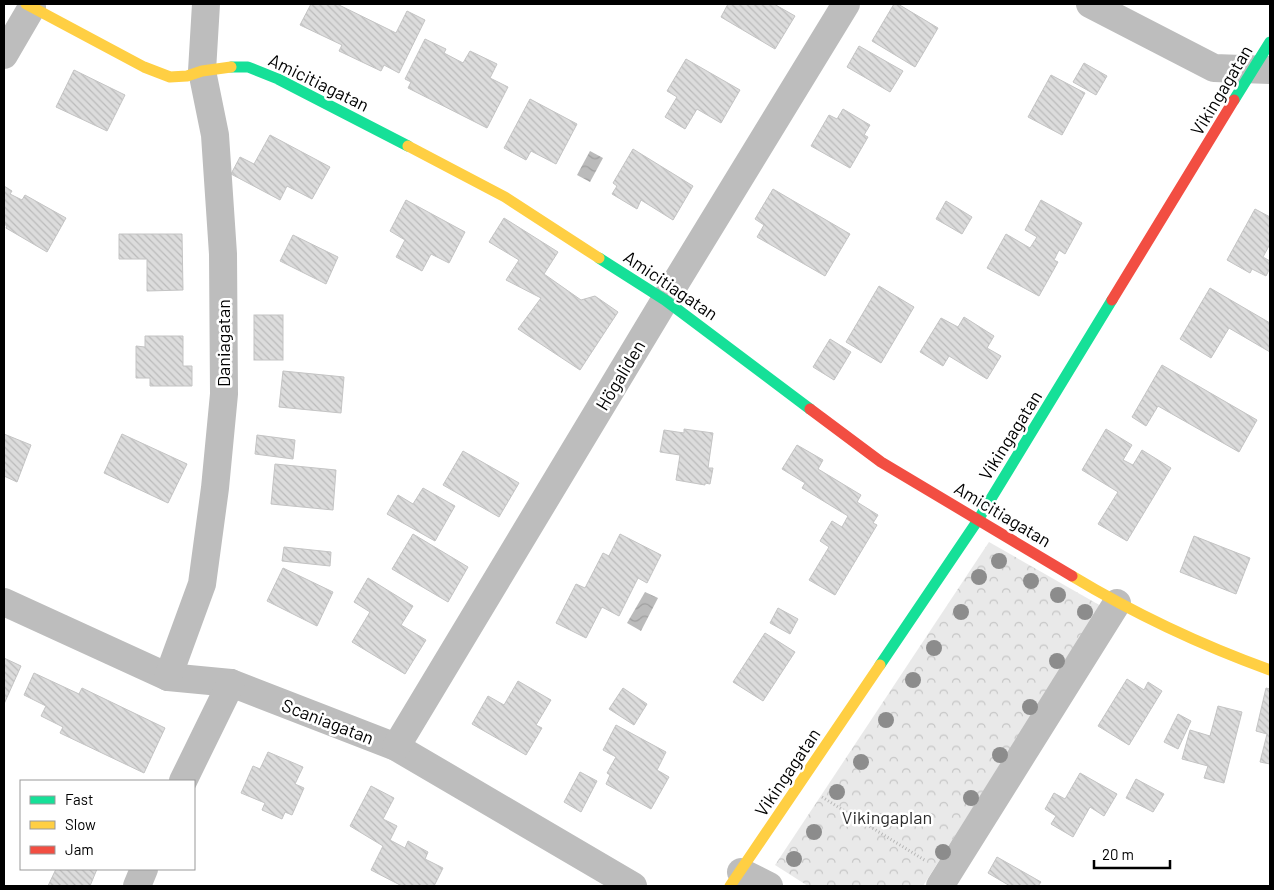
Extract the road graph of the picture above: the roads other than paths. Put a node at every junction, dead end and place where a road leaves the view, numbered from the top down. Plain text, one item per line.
1 (206, 4) edge
2 (846, 4) edge
3 (1090, 4) edge
4 (29, 5) edge
5 (1270, 42) edge
6 (4, 55) edge
7 (1263, 69) edge
8 (202, 71) junction
9 (665, 300) junction
10 (978, 520) junction
11 (4, 602) edge
12 (1117, 604) junction
13 (1270, 670) edge
14 (168, 677) junction
15 (231, 683) junction
16 (396, 747) junction
17 (184, 780) edge
18 (144, 870) edge
19 (736, 879) edge
20 (944, 880) edge
21 (137, 886) edge
22 (633, 886) edge
23 (769, 886) edge

1 - 8 street, Daniagatan
2 - 9 street, Högaliden
3 - 7 street
4 - 6 street
4 - 8 street, Amicitiagatan
5 - 7 street, Vikingagatan
7 - 10 street, Vikingagatan
8 - 9 street, Amicitiagatan
8 - 14 street, Daniagatan
9 - 10 street, Amicitiagatan
9 - 16 street, Högaliden
10 - 12 street, Amicitiagatan
10 - 19 street, Vikingagatan
11 - 14 street, Scaniagatan
12 - 13 street, Amicitiagatan
12 - 20 street
14 - 15 street, Scaniagatan
15 - 16 street, Scaniagatan
15 - 17 street
16 - 22 street, Scaniagatan
18 - 21 street
19 - 23 street

